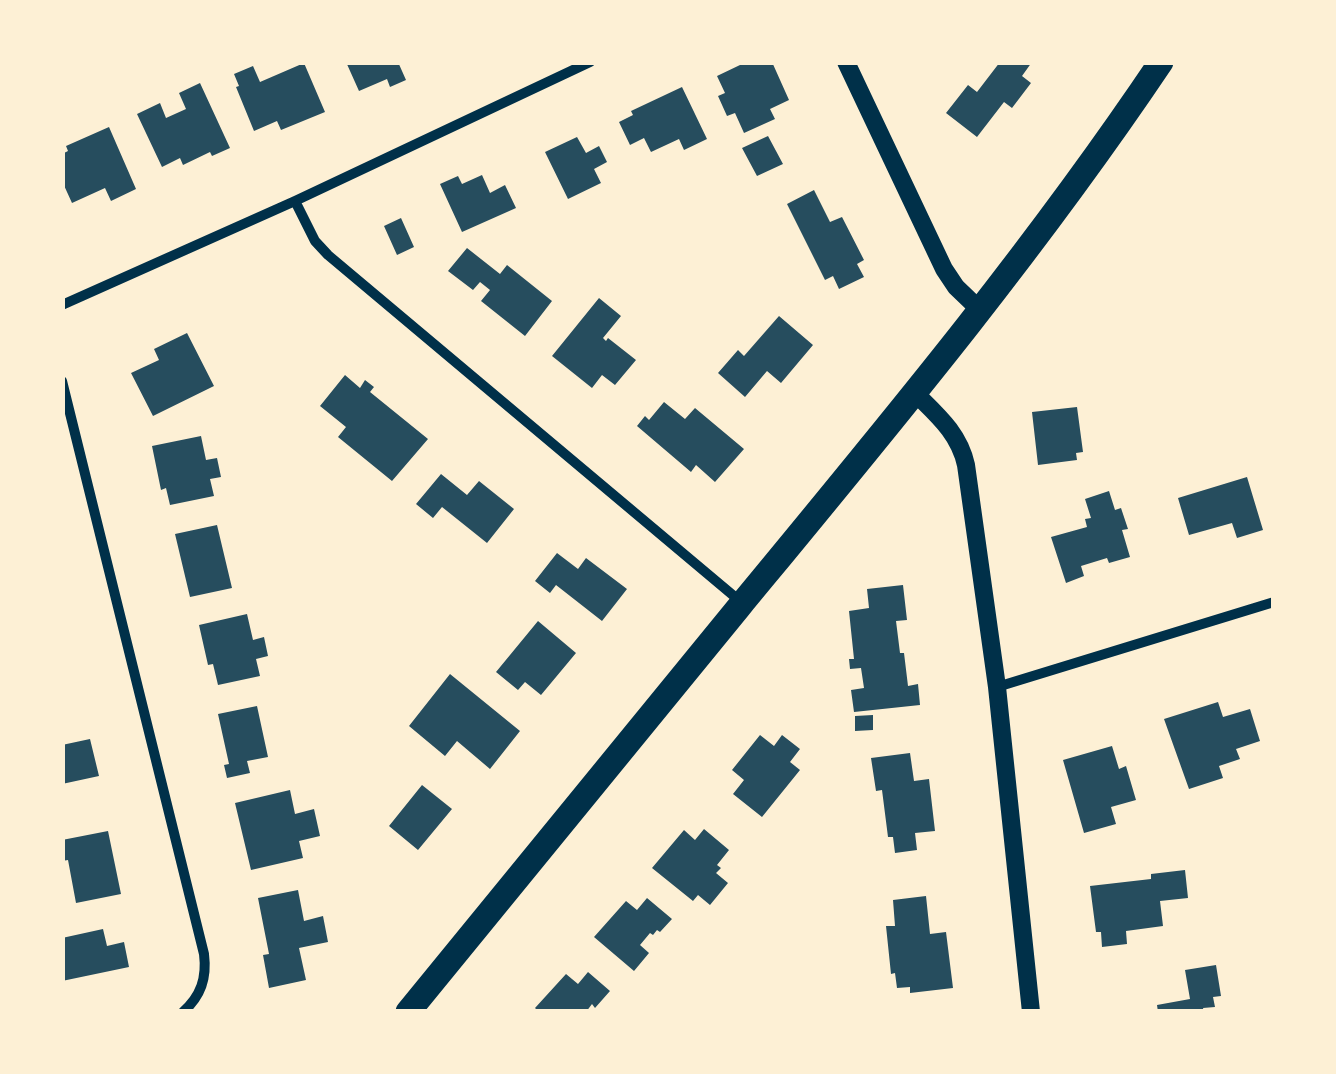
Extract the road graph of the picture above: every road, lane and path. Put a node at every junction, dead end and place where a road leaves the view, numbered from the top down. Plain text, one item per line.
1 (590, 62) edge
2 (846, 62) edge
3 (1161, 62) edge
4 (295, 201) junction
5 (62, 305) edge
6 (981, 312) junction
7 (62, 381) edge
8 (915, 393) junction
9 (1274, 602) edge
10 (742, 603) junction
11 (997, 687) junction
12 (183, 1012) edge
13 (408, 1012) edge
14 (1031, 1012) edge

1 - 4 street
2 - 6 street
3 - 6 main road
4 - 5 street
4 - 10 street
6 - 8 main road
7 - 12 street
8 - 10 main road
8 - 11 street
9 - 11 street
10 - 13 main road
11 - 14 street

